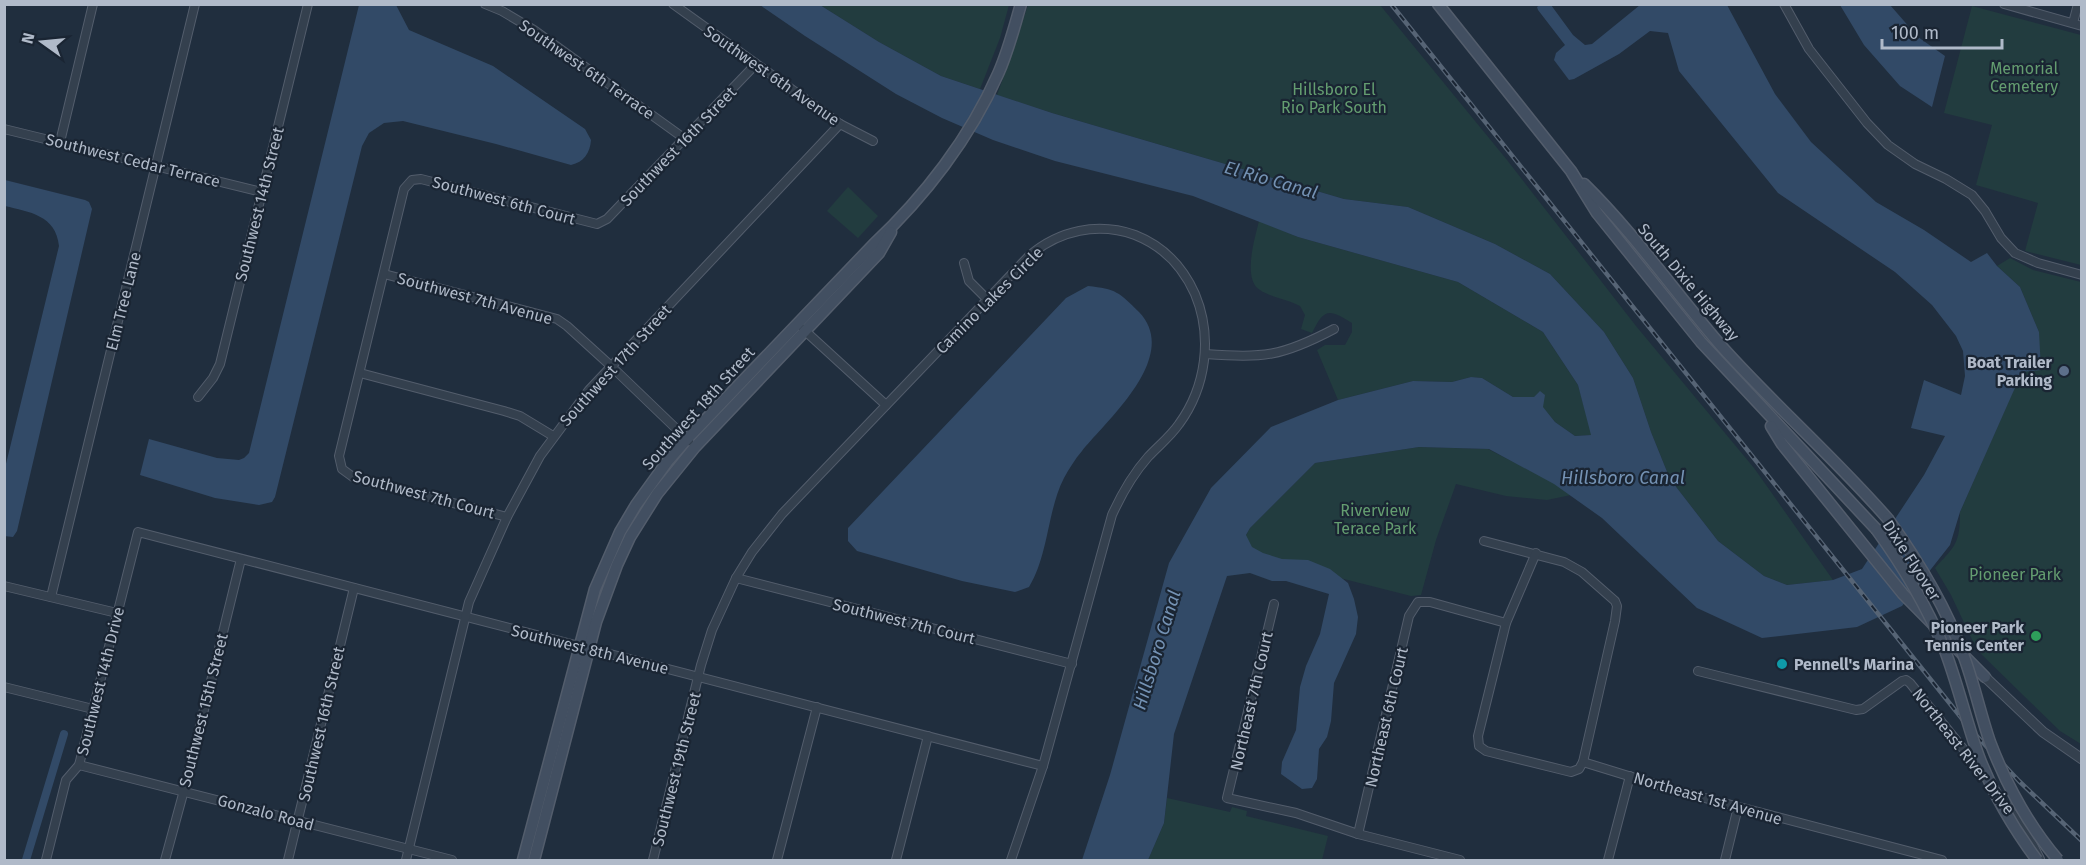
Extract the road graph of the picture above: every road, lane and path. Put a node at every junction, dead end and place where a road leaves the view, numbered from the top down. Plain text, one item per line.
1 (93, 4) edge
2 (195, 4) edge
3 (308, 4) edge
4 (485, 4) edge
5 (674, 4) edge
6 (1021, 4) edge
7 (1438, 4) edge
8 (1784, 4) edge
9 (2004, 4) edge
10 (2078, 4) edge
11 (2073, 23) junction
12 (2082, 26) edge
13 (756, 64) junction
14 (840, 124) junction
15 (4, 129) edge
16 (686, 139) junction
17 (873, 141) dead end
18 (60, 142) junction
19 (156, 166) junction
20 (1571, 171) junction
21 (262, 192) junction
22 (597, 224) joint
23 (964, 263) dead end
24 (384, 274) junction
25 (2082, 275) edge
26 (987, 298) junction
27 (801, 327) junction
28 (1334, 329) dead end
29 (1205, 354) junction
30 (611, 366) junction
31 (360, 373) junction
32 (198, 398) dead end
33 (886, 405) junction
34 (1758, 405) junction
35 (1784, 412) junction
36 (553, 436) junction
37 (691, 443) junction
38 (507, 516) junction
39 (138, 532) joint
40 (1484, 541) dead end
41 (1536, 553) junction
42 (241, 559) junction
43 (736, 578) junction
44 (4, 586) edge
45 (354, 588) junction
46 (51, 597) junction
47 (1274, 604) dead end
48 (117, 614) junction
49 (465, 616) junction
50 (1506, 623) junction
51 (584, 646) junction
52 (1072, 664) junction
53 (1698, 671) dead end
54 (698, 676) junction
55 (1985, 677) joint
56 (4, 687) edge
57 (817, 707) junction
58 (93, 709) junction
59 (928, 736) junction
60 (2082, 759) edge
61 (1583, 762) junction
62 (80, 765) junction
63 (1043, 766) junction
64 (1630, 776) junction
65 (183, 790) junction
66 (1738, 807) junction
67 (298, 821) junction
68 (1359, 834) junction
69 (409, 849) junction
70 (46, 861) edge
71 (165, 861) edge
72 (288, 861) edge
73 (406, 861) edge
74 (452, 861) edge
75 (523, 861) edge
76 (534, 861) edge
77 (653, 861) edge
78 (777, 861) edge
79 (896, 861) edge
80 (1011, 861) edge
81 (1460, 861) edge
82 (1608, 861) edge
83 (1725, 861) edge
84 (1942, 861) edge
85 (2039, 861) edge
86 (2058, 861) edge

1 - 18 street
2 - 19 street, Elm Tree Lane
3 - 21 street, Southwest 14th Street
4 - 16 street, Southwest 6th Terrace
5 - 13 street, Southwest 6th Avenue
6 - 27 main road, Southwest 18th Street
7 - 20 main road, South Dixie Highway
8 - 25 street
9 - 11 street
10 - 11 street
11 - 12 street
13 - 14 street, Southwest 6th Avenue
13 - 16 street, Southwest 16th Street
14 - 17 street, Southwest 6th Avenue
14 - 30 street, Southwest 17th Street
15 - 18 street, Southwest Cedar Terrace
16 - 22 street, Southwest 16th Street
18 - 19 street, Southwest Cedar Terrace
19 - 21 street, Southwest Cedar Terrace
19 - 46 street, Elm Tree Lane
20 - 34 main road, South Dixie Highway
20 - 35 main road, South Dixie Highway
21 - 32 street, Southwest 14th Street
22 - 24 street, Southwest 6th Court
23 - 26 street
24 - 30 street, Southwest 7th Avenue
24 - 31 street
26 - 29 street, Camino Lakes Circle
26 - 33 street, Camino Lakes Circle
27 - 33 street
27 - 37 main road, Southwest 18th Street
28 - 29 street
29 - 52 street, Camino Lakes Circle
30 - 36 street, Southwest 17th Street
30 - 37 street, Southwest 7th Avenue
31 - 36 street
31 - 38 street, Southwest 7th Court
33 - 43 street, Camino Lakes Circle
34 - 35 main road
34 - 55 main road
34 - 85 main road, Dixie Flyover, bridge
35 - 86 main road, Dixie Flyover, bridge
36 - 38 street, Southwest 17th Street
37 - 51 main road, Southwest 18th Street
38 - 49 street, Southwest 17th Street
39 - 42 street, Southwest 8th Avenue
39 - 48 street, Southwest 14th Drive
40 - 41 street
41 - 50 street
41 - 61 street
42 - 45 street, Southwest 8th Avenue
42 - 65 street, Southwest 15th Street
43 - 52 street, Southwest 7th Court
43 - 54 street, Camino Lakes Circle
44 - 46 street
45 - 49 street, Southwest 8th Avenue
45 - 67 street, Southwest 16th Street
46 - 48 street
47 - 68 street, Northeast 7th Court
48 - 58 street, Southwest 14th Drive
49 - 51 street, Southwest 8th Avenue
49 - 69 street, Southwest 17th Street
50 - 61 street
50 - 68 street, Northeast 6th Court
51 - 54 street, Southwest 8th Avenue
51 - 75 main road, Southwest 18th Street
51 - 76 main road, Southwest 18th Street
52 - 63 street, Camino Lakes Circle
53 - 85 street, Northeast River Drive
54 - 57 street, Southwest 8th Avenue
54 - 77 street, Southwest 19th Street
55 - 60 street
56 - 58 street
57 - 59 street, Southwest 8th Avenue
57 - 78 street
58 - 62 street, Southwest 14th Drive
59 - 63 street, Southwest 8th Avenue
59 - 79 street
61 - 64 street, Northeast 1st Avenue
62 - 65 street, Gonzalo Road
62 - 70 street, Southwest 14th Drive
63 - 80 street, Camino Lakes Circle
64 - 66 street, Northeast 1st Avenue
64 - 82 street
65 - 67 street, Gonzalo Road
65 - 71 street, Southwest 15th Street
66 - 83 street
66 - 84 street, Northeast 1st Avenue
67 - 69 street, Gonzalo Road
67 - 72 street, Southwest 16th Street
68 - 81 street
69 - 73 street, Southwest 17th Street
69 - 74 street, Gonzalo Road

